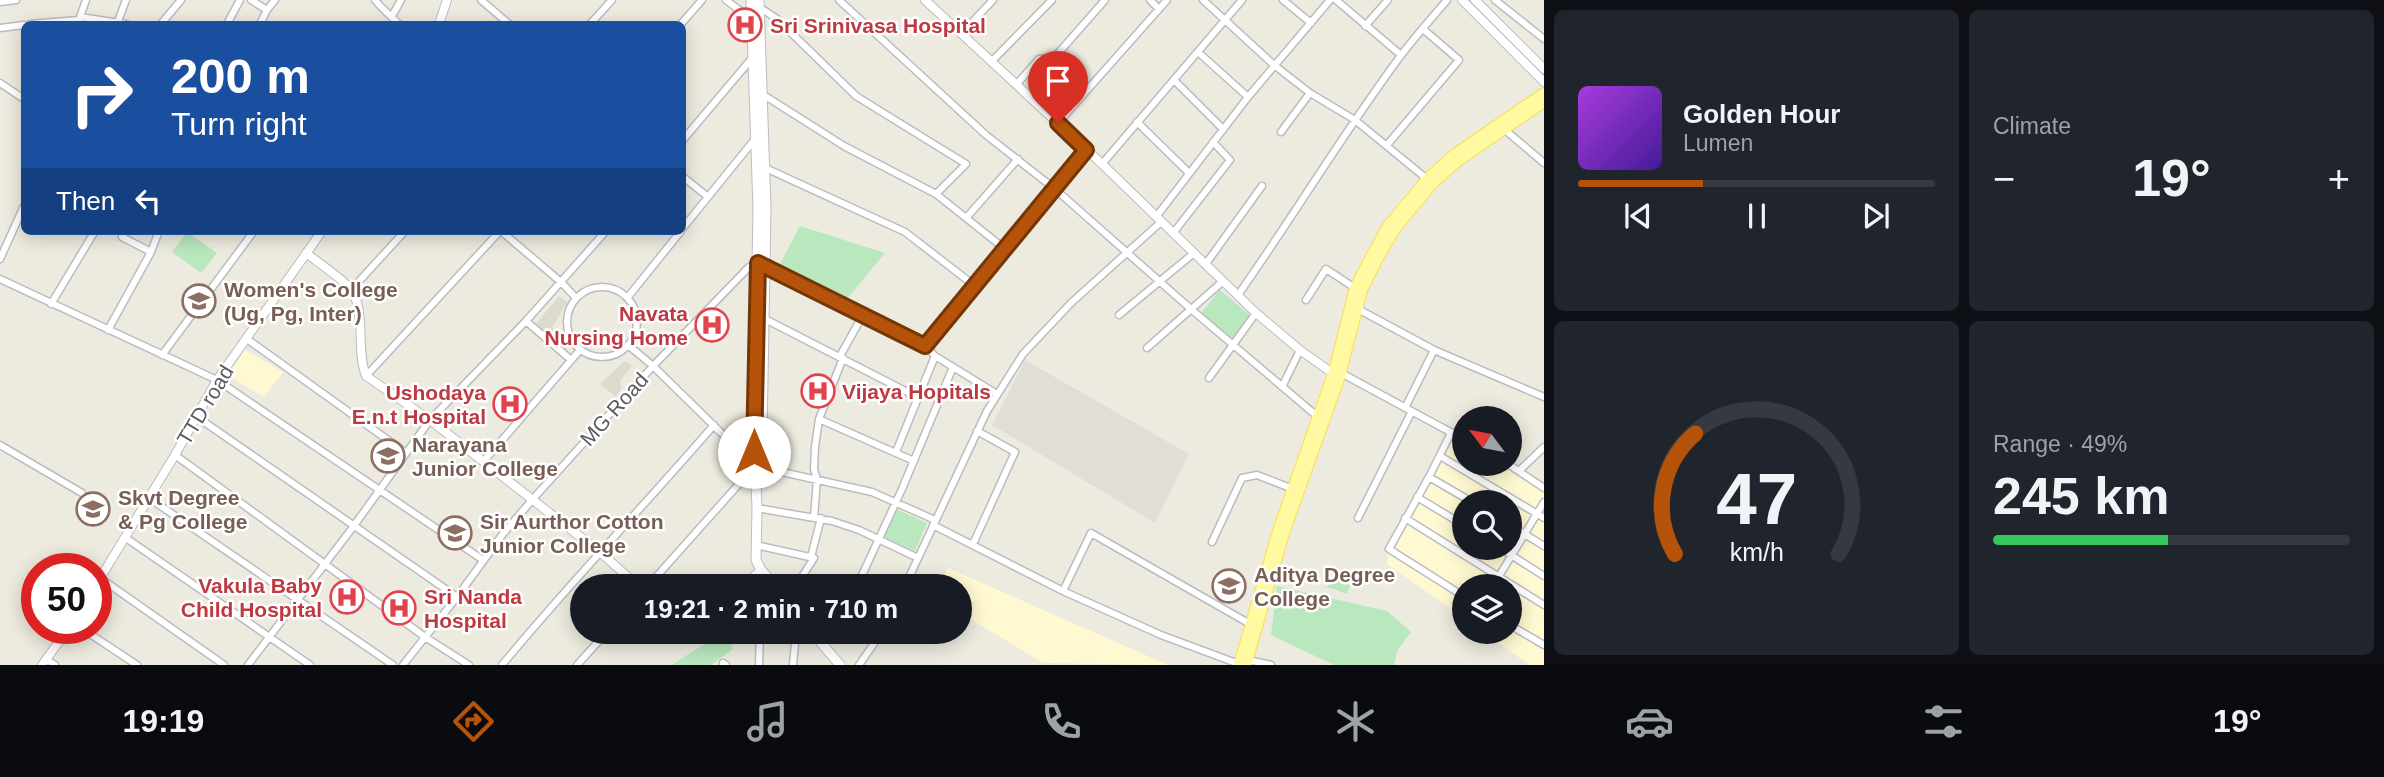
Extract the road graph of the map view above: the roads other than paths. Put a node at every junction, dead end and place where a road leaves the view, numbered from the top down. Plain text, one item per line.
1 (16, 0) edge
2 (86, 0) edge
3 (126, 0) edge
4 (181, 0) edge
5 (240, 0) edge
6 (251, 0) edge
7 (275, 0) edge
8 (375, 0) edge
9 (401, 0) edge
10 (447, 0) edge
11 (481, 0) edge
12 (702, 0) edge
13 (726, 0) edge
14 (751, 0) edge
15 (839, 0) edge
16 (925, 0) edge
17 (993, 0) edge
18 (1052, 0) edge
19 (1105, 0) edge
20 (1150, 0) edge
21 (1167, 0) edge
22 (1203, 0) edge
23 (1242, 0) edge
24 (1284, 0) edge
25 (1330, 0) edge
26 (1336, 0) edge
27 (1388, 0) edge
28 (1447, 0) edge
29 (1462, 0) edge
30 (1475, 0) edge
31 (1495, 0) edge
32 (0, 2) edge
33 (607, 2) edge
34 (759, 4) edge
35 (1159, 9) junction
36 (267, 10) junction
37 (392, 16) junction
38 (751, 19) junction
39 (78, 20) edge
40 (1225, 20) junction
41 (122, 21) edge
42 (164, 21) edge
43 (229, 21) edge
44 (262, 21) edge
45 (396, 21) edge
46 (440, 21) edge
47 (506, 21) edge
48 (592, 21) edge
49 (684, 21) edge
50 (1311, 23) junction
51 (21, 25) edge
52 (1365, 26) junction
53 (0, 28) edge
54 (1423, 29) junction
55 (961, 34) junction
56 (1544, 39) edge
57 (1198, 52) junction
58 (1401, 55) junction
59 (756, 57) junction
60 (991, 62) junction
61 (1274, 65) junction
62 (1544, 69) edge
63 (1174, 80) junction
64 (1544, 82) edge
65 (0, 83) edge
66 (1016, 85) junction
67 (1310, 93) junction
68 (762, 94) junction
69 (21, 97) edge
70 (1248, 97) junction
71 (1544, 101) edge
72 (1355, 120) junction
73 (1137, 122) junction
74 (1058, 123) junction
75 (1223, 129) junction
76 (1504, 129) junction
77 (1281, 132) dead end
78 (686, 136) edge
79 (755, 139) junction
80 (1213, 142) junction
81 (1387, 145) junction
82 (1086, 150) junction
83 (1018, 159) junction
84 (1544, 163) edge
85 (1102, 164) junction
86 (759, 165) junction
87 (1189, 173) junction
88 (686, 179) edge
89 (1427, 179) junction
90 (1262, 186) dead end
91 (1055, 189) junction
92 (936, 194) junction
93 (708, 197) junction
94 (21, 213) edge
95 (967, 217) junction
96 (1158, 220) junction
97 (686, 225) edge
98 (1174, 232) junction
99 (93, 235) edge
100 (123, 235) edge
101 (157, 235) edge
102 (251, 235) edge
103 (319, 235) edge
104 (401, 235) edge
105 (496, 235) edge
106 (505, 235) edge
107 (603, 235) edge
108 (678, 235) edge
109 (1005, 249) junction
110 (151, 252) junction
111 (1128, 252) junction
112 (306, 253) junction
113 (1194, 253) junction
114 (0, 259) edge
115 (762, 265) junction
116 (1205, 265) junction
117 (0, 279) edge
118 (1161, 281) junction
119 (1223, 282) junction
120 (562, 283) junction
121 (975, 286) junction
122 (1355, 288) junction
123 (351, 290) junction
124 (1238, 295) junction
125 (628, 297) junction
126 (576, 298) junction
127 (1306, 300) dead end
128 (51, 304) junction
129 (1356, 308) junction
130 (1192, 310) junction
131 (1256, 313) junction
132 (863, 315) junction
133 (1119, 315) dead end
134 (765, 319) junction
135 (526, 321) junction
136 (108, 330) junction
137 (247, 339) junction
138 (628, 345) junction
139 (1234, 345) junction
140 (925, 346) junction
141 (1147, 348) dead end
142 (1300, 349) junction
143 (580, 350) junction
144 (1434, 350) junction
145 (162, 355) junction
146 (935, 356) junction
147 (842, 357) junction
148 (570, 359) junction
149 (653, 366) junction
150 (953, 367) junction
151 (1338, 372) junction
152 (366, 376) junction
153 (1209, 378) dead end
154 (218, 380) junction
155 (1282, 387) junction
156 (997, 394) junction
157 (917, 397) junction
158 (1544, 397) edge
159 (1408, 410) junction
160 (197, 416) junction
161 (1319, 417) junction
162 (819, 419) junction
163 (430, 420) junction
164 (714, 425) junction
165 (977, 431) junction
166 (1451, 433) joint
167 (0, 445) edge
168 (1544, 447) edge
169 (896, 452) junction
170 (406, 453) junction
171 (175, 455) junction
172 (1440, 456) junction
173 (483, 461) junction
174 (914, 461) junction
175 (755, 466) junction
176 (1522, 468) edge
177 (1522, 472) edge
178 (1429, 477) junction
179 (817, 479) junction
180 (1544, 488) edge
181 (1293, 489) junction
182 (380, 490) junction
183 (1452, 490) edge
184 (82, 493) dead end
185 (1417, 497) junction
186 (149, 498) junction
187 (532, 500) junction
188 (896, 502) junction
189 (1544, 502) edge
190 (757, 508) junction
191 (1537, 514) junction
192 (817, 518) junction
193 (1358, 518) dead end
194 (1405, 518) junction
195 (1452, 518) edge
196 (1544, 518) edge
197 (934, 523) junction
198 (353, 527) junction
199 (1522, 532) edge
200 (1525, 534) junction
201 (126, 538) junction
202 (879, 539) junction
203 (1522, 539) edge
204 (1212, 542) dead end
205 (972, 544) junction
206 (757, 545) junction
207 (1544, 546) edge
208 (601, 553) junction
209 (811, 556) junction
210 (918, 558) junction
211 (112, 560) edge
212 (483, 560) junction
213 (1520, 560) edge
214 (326, 563) junction
215 (761, 570) junction
216 (625, 574) edge
217 (659, 574) edge
218 (756, 574) edge
219 (761, 574) edge
220 (765, 574) edge
221 (804, 574) edge
222 (863, 574) edge
223 (911, 574) edge
224 (1493, 574) edge
225 (1544, 576) edge
226 (1452, 589) edge
227 (112, 590) edge
228 (1063, 591) junction
229 (1522, 592) edge
230 (457, 597) junction
231 (299, 599) junction
232 (1544, 605) edge
233 (1250, 624) junction
234 (1522, 632) edge
235 (270, 637) junction
236 (425, 637) junction
237 (57, 644) edge
238 (105, 644) edge
239 (596, 644) edge
240 (760, 644) edge
241 (795, 644) edge
242 (822, 644) edge
243 (874, 644) edge
244 (1544, 645) edge
245 (44, 662) edge
246 (1243, 664) edge
247 (55, 665) edge
248 (137, 665) edge
249 (224, 665) edge
250 (248, 665) edge
251 (310, 665) edge
252 (393, 665) edge
253 (403, 665) edge
254 (469, 665) edge
255 (502, 665) edge
256 (577, 665) edge
257 (760, 665) edge
258 (793, 665) edge
259 (840, 665) edge
260 (859, 665) edge
261 (1271, 665) edge

1 - 32 street
2 - 39 street
3 - 41 street
4 - 42 street
5 - 43 street
6 - 36 street
7 - 36 street
8 - 37 street
9 - 37 street
10 - 46 street
11 - 47 street
12 - 49 street
13 - 38 street
14 - 38 main road
15 - 83 street
16 - 55 street
17 - 55 street
18 - 60 street
19 - 66 street
20 - 35 street
21 - 35 street
22 - 40 street
23 - 40 street
24 - 50 street
25 - 50 street
26 - 52 street
27 - 52 street
28 - 54 street
29 - 64 street
30 - 62 street
31 - 56 street
33 - 48 street
34 - 59 main road
34 - 92 street
35 - 74 street
36 - 44 street
37 - 45 street
38 - 59 main road
40 - 57 street
40 - 61 street
50 - 61 street
51 - 53 street
52 - 58 street
54 - 58 street
54 - 81 street
55 - 60 street
57 - 63 street
57 - 70 street
58 - 72 street
59 - 68 main road
59 - 78 street
59 - 79 main road
60 - 66 street
61 - 67 street
61 - 70 street
63 - 73 street
63 - 75 street
65 - 69 street
66 - 74 street
67 - 72 street
67 - 77 street
68 - 86 main road
68 - 92 street
70 - 75 street
71 - 76 main road
71 - 89 main road
72 - 81 street
72 - 124 street
73 - 85 street
73 - 87 street
74 - 82 street
75 - 80 street
76 - 84 street
76 - 129 main road
79 - 86 main road
79 - 93 street
80 - 87 street
80 - 98 street
81 - 89 street
82 - 85 street
82 - 91 street
83 - 91 street
83 - 95 street
85 - 96 street
86 - 115 main road
86 - 121 street
87 - 96 street
88 - 93 street
89 - 122 main road
90 - 116 street
91 - 109 street
91 - 111 street
92 - 95 street
93 - 97 street
94 - 114 street
95 - 109 street
96 - 98 street
96 - 111 street
98 - 113 street
99 - 128 street
100 - 110 street
101 - 110 street
102 - 145 street
103 - 112 street, TTD road
104 - 123 street
105 - 152 street
106 - 120 street
107 - 120 street
108 - 125 street
109 - 121 street
110 - 136 street
111 - 118 street
111 - 156 street
112 - 123 street
112 - 137 street, TTD road
113 - 116 street
113 - 118 street
115 - 132 street
115 - 134 main road
115 - 149 street, MG Road
115 - 175 main road
116 - 119 street
117 - 128 street
118 - 130 street
118 - 133 street
119 - 124 street
119 - 130 street
120 - 126 street
120 - 135 street
121 - 140 street
122 - 127 street
122 - 151 main road
123 - 152 street
124 - 131 street
125 - 126 street
125 - 138 street
126 - 143 street
128 - 136 street
129 - 144 street
129 - 151 main road
130 - 139 street
130 - 141 street
131 - 139 street
131 - 142 street
132 - 140 street
132 - 147 street
134 - 147 street
134 - 175 main road
135 - 148 street
135 - 163 street
136 - 145 street
137 - 154 street, TTD road
137 - 170 street
138 - 143 street
138 - 149 street
139 - 153 street
139 - 155 street
140 - 146 street
142 - 151 street
142 - 155 street
143 - 148 street
144 - 158 street
144 - 159 street
145 - 154 street
146 - 150 street
146 - 157 street
147 - 157 street
147 - 162 street
148 - 173 street
149 - 164 street
149 - 187 street, MG Road
150 - 156 street
150 - 174 street
151 - 159 street
151 - 161 main road
151 - 246 main road
152 - 163 street
154 - 160 street, TTD road
154 - 182 street
155 - 161 street
156 - 165 street
157 - 169 street
159 - 166 street
159 - 193 street
160 - 171 street, TTD road
160 - 198 street
161 - 181 main road
162 - 169 street
162 - 179 street
163 - 170 street
163 - 173 street
164 - 175 street
164 - 208 street
165 - 197 street
165 - 205 street
166 - 172 street
167 - 184 street
168 - 176 street
169 - 174 street
170 - 182 street
171 - 186 street, TTD road
171 - 214 street
172 - 178 street
172 - 191 street
173 - 187 street
174 - 188 street
175 - 179 street
175 - 190 main road
175 - 217 street
177 - 180 street
178 - 183 street
178 - 185 street
179 - 188 street
179 - 192 street
181 - 204 street
181 - 233 main road
182 - 198 street
182 - 212 street
185 - 194 street
185 - 195 street
186 - 201 street, TTD road
186 - 231 street
187 - 208 street
187 - 212 street, MG Road
188 - 197 street
188 - 202 street
189 - 191 street
190 - 192 street
190 - 206 main road
191 - 196 street
191 - 200 street
192 - 202 street
192 - 209 street
194 - 224 street
194 - 226 street
197 - 205 street
197 - 210 street
198 - 214 street
198 - 230 street
199 - 200 street
200 - 203 street
200 - 207 street
201 - 211 street, TTD road
201 - 235 street
202 - 210 street
202 - 222 street
205 - 228 street
206 - 209 street
206 - 215 main road
208 - 216 street
208 - 255 street
209 - 221 street
210 - 223 street
212 - 230 street, MG Road
213 - 225 street
214 - 231 street
214 - 236 street
215 - 218 street
215 - 219 street
215 - 220 main road
227 - 249 street
228 - 233 street
228 - 246 street
229 - 232 street
230 - 236 street, MG Road
231 - 235 street
231 - 252 street
233 - 246 main road
234 - 244 street
235 - 250 street
235 - 251 street
236 - 253 street, MG Road
236 - 254 street
237 - 245 street
238 - 248 street
239 - 256 street
240 - 257 street
241 - 258 street
242 - 259 main road
243 - 260 street
245 - 247 street
246 - 261 street

